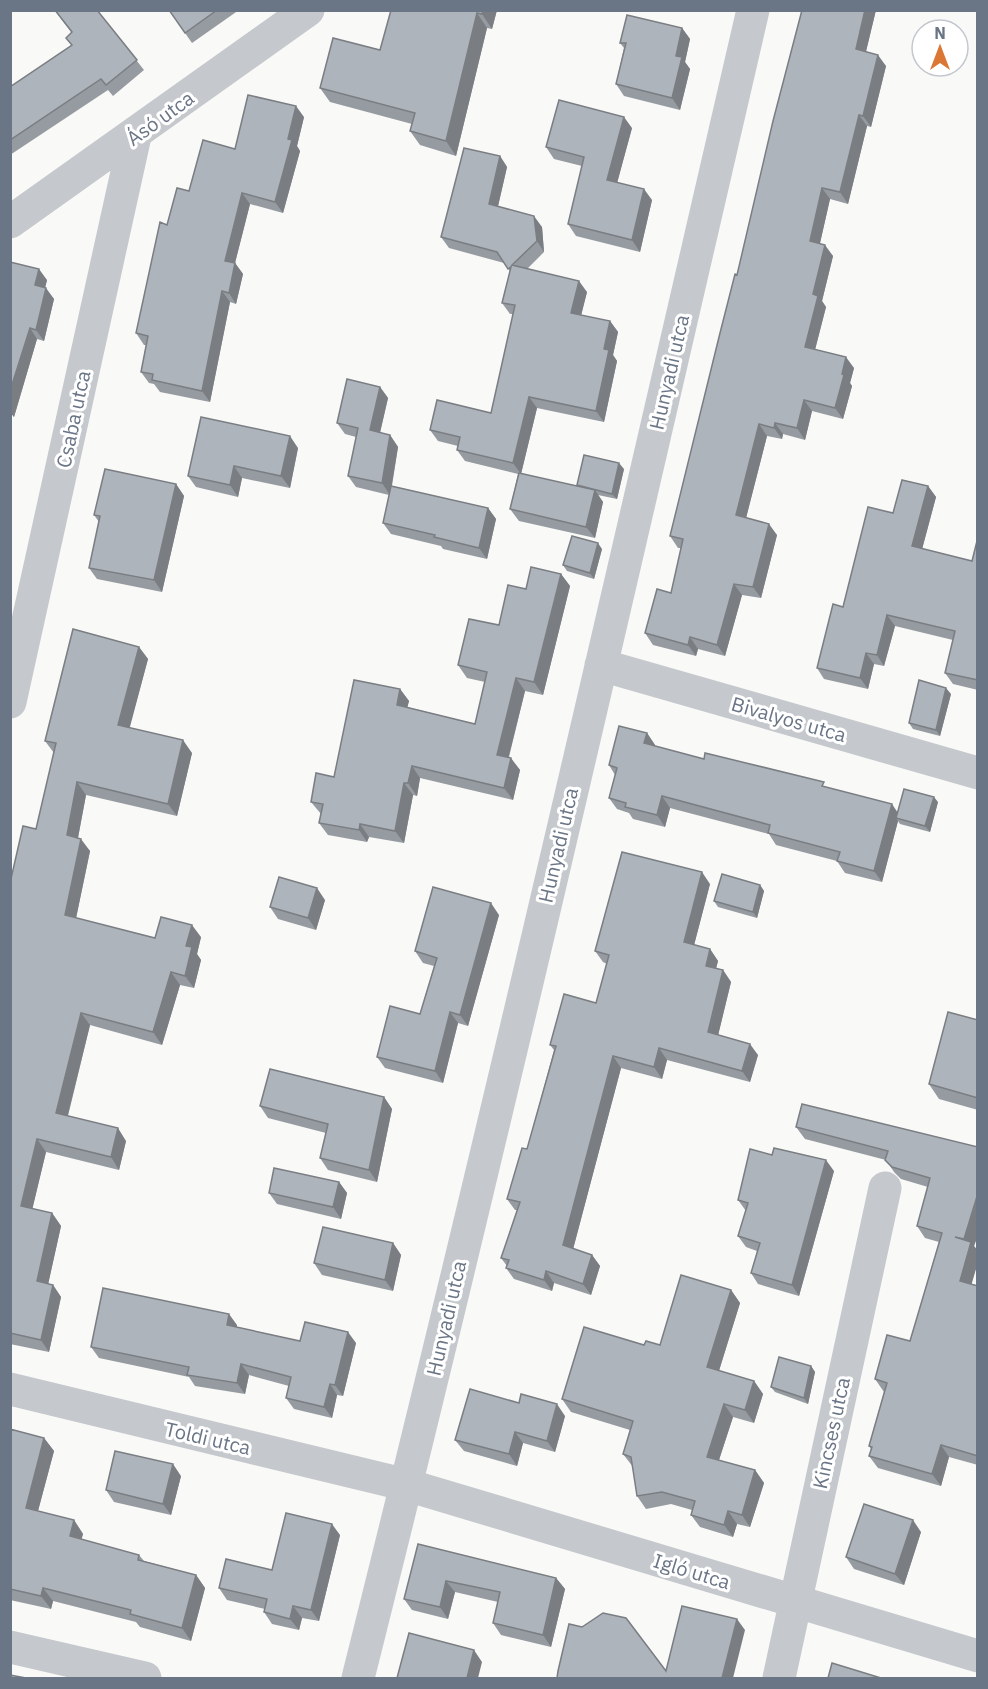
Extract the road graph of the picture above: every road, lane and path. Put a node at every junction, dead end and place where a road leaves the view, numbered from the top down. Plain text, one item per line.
1 (308, 10) edge
2 (753, 10) edge
3 (135, 136) junction
4 (10, 222) edge
5 (601, 665) junction
6 (10, 702) edge
7 (978, 773) edge
8 (885, 1188) dead end
9 (10, 1389) edge
10 (407, 1485) junction
11 (794, 1602) junction
12 (10, 1647) edge
13 (978, 1656) edge
14 (146, 1678) edge
15 (358, 1678) edge
16 (779, 1678) edge

1 - 3 street, Ásó utca
2 - 5 street, Hunyadi utca
3 - 4 street, Ásó utca
3 - 6 street, Csaba utca
5 - 7 street, Bivalyos utca
5 - 10 street, Hunyadi utca
8 - 11 street, Kincses utca
9 - 10 street, Toldi utca
10 - 11 street, Igló utca
10 - 15 street, Hunyadi utca
11 - 13 street, Igló utca
11 - 16 street, Kincses utca
12 - 14 street

